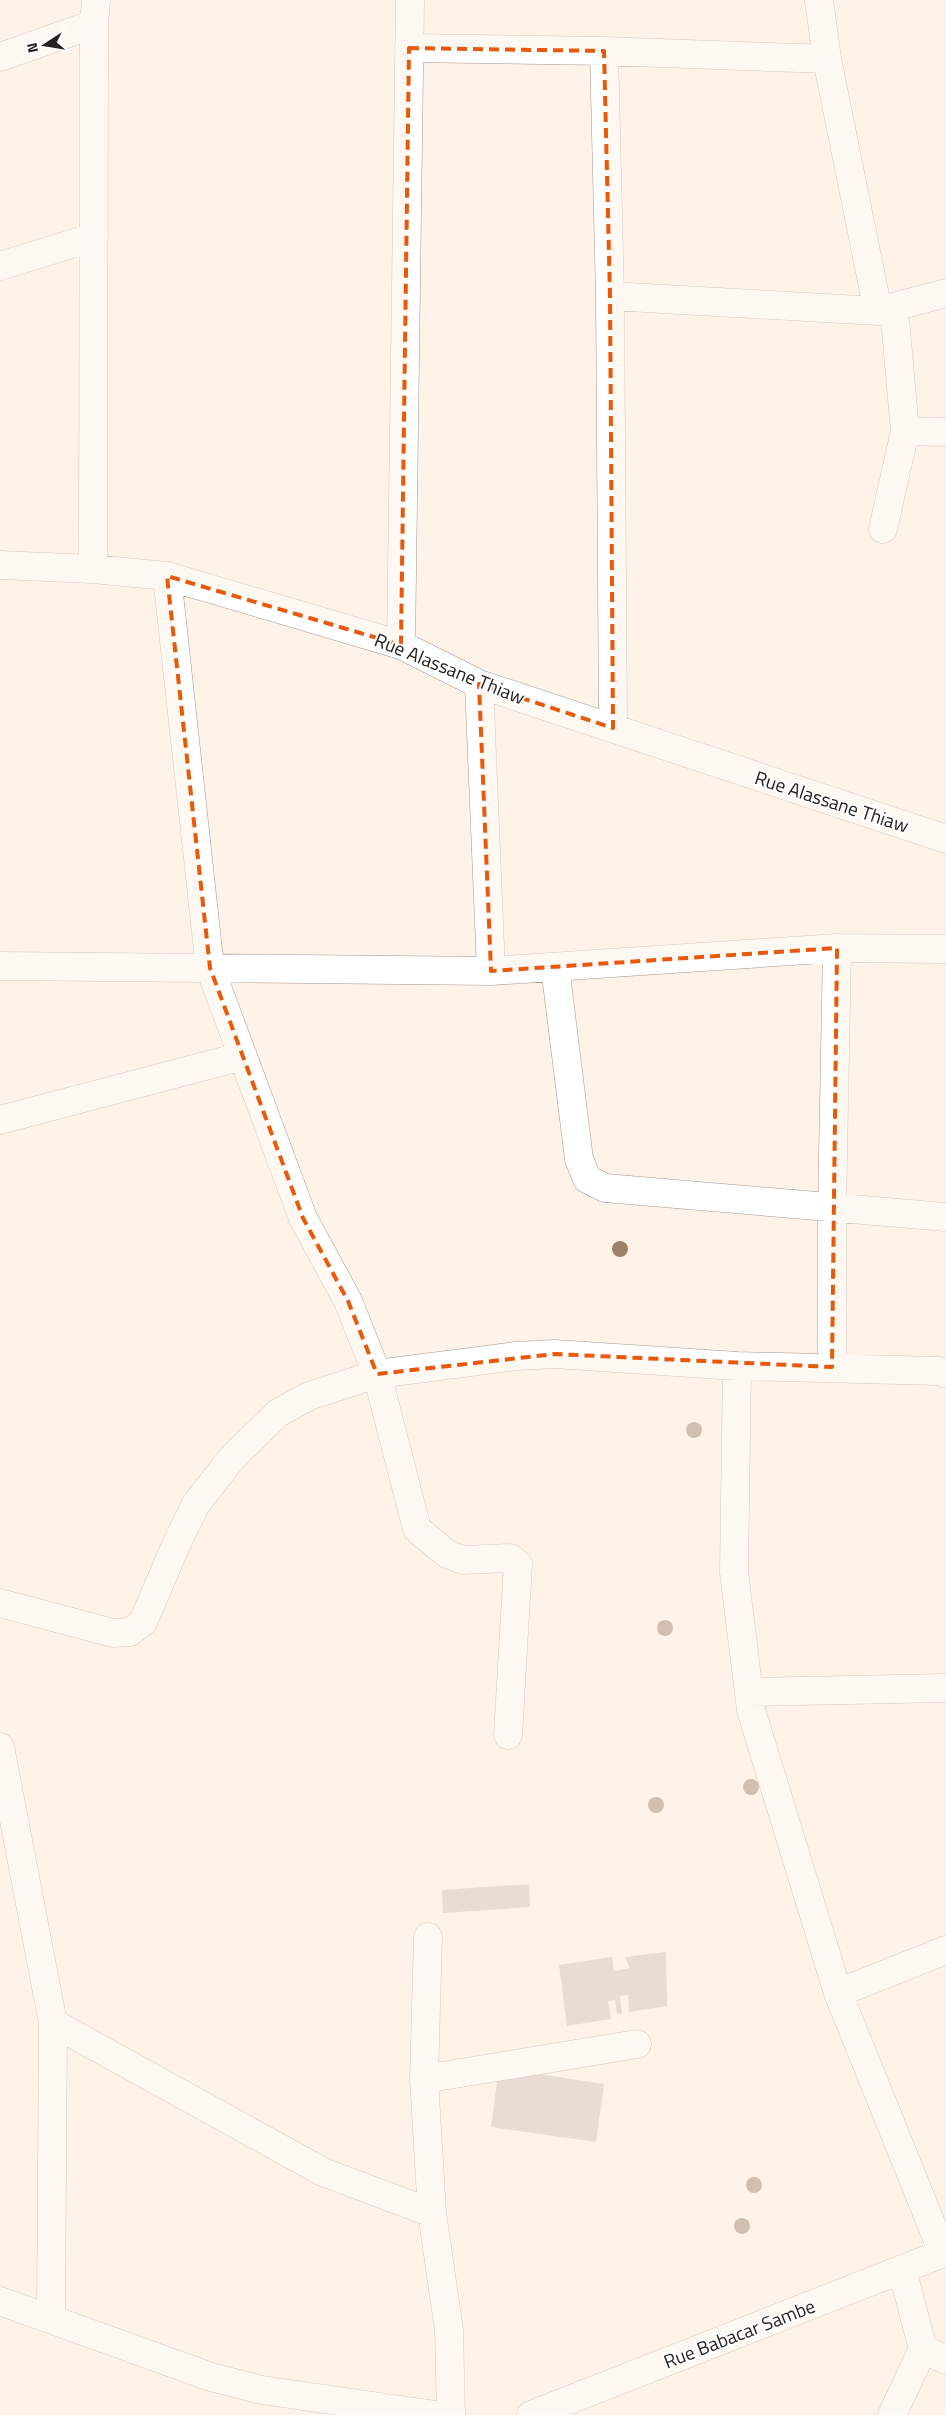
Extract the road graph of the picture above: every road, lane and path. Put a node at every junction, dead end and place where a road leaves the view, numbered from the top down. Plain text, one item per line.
1 (410, 0) edge
2 (819, 0) edge
3 (95, 12) edge
4 (410, 48) junction
5 (604, 52) junction
6 (0, 58) edge
7 (827, 59) junction
8 (94, 237) junction
9 (0, 266) edge
10 (946, 293) edge
11 (610, 296) junction
12 (886, 309) junction
13 (904, 431) junction
14 (946, 432) edge
15 (883, 529) dead end
16 (0, 565) edge
17 (93, 569) junction
18 (167, 576) junction
19 (401, 645) junction
20 (479, 684) junction
21 (612, 728) junction
22 (946, 839) edge
23 (836, 948) junction
24 (946, 949) edge
25 (0, 966) edge
26 (555, 967) junction
27 (210, 968) junction
28 (491, 971) junction
29 (243, 1056) junction
30 (0, 1120) edge
31 (832, 1207) junction
32 (946, 1217) edge
33 (737, 1366) junction
34 (832, 1367) junction
35 (377, 1374) junction
36 (946, 1374) edge
37 (0, 1603) edge
38 (946, 1688) edge
39 (749, 1692) junction
40 (508, 1735) dead end
41 (0, 1746) edge
42 (428, 1937) dead end
43 (946, 1950) edge
44 (838, 1993) junction
45 (53, 2023) junction
46 (637, 2044) dead end
47 (424, 2079) junction
48 (432, 2213) junction
49 (945, 2252) edge
50 (902, 2269) junction
51 (0, 2300) edge
52 (51, 2318) junction
53 (934, 2354) edge
54 (436, 2415) edge
55 (451, 2415) edge
56 (531, 2415) edge
57 (892, 2415) edge

1 - 4 street
2 - 7 street
3 - 6 street
3 - 8 street
4 - 5 street
4 - 19 street
5 - 7 street
5 - 11 street
7 - 12 street
8 - 9 street
8 - 17 street
10 - 12 street
11 - 12 street
11 - 21 street
12 - 13 street
13 - 14 street
13 - 15 street
16 - 17 street, Rue Alassane Thiaw
17 - 18 street, Rue Alassane Thiaw
18 - 19 street, Rue Alassane Thiaw
18 - 27 street
19 - 20 street, Rue Alassane Thiaw
20 - 21 street, Rue Alassane Thiaw
20 - 28 street
21 - 22 street, Rue Alassane Thiaw
23 - 24 street
23 - 26 street
23 - 31 street
25 - 27 street
26 - 28 street
26 - 31 street
27 - 28 street
27 - 29 street
29 - 30 street
29 - 35 street
31 - 32 street
31 - 34 street
33 - 34 street
33 - 35 street
33 - 39 street
34 - 36 street
35 - 37 street
35 - 40 street
38 - 39 street
39 - 44 street
41 - 45 street
42 - 47 street
43 - 44 street
44 - 49 street
45 - 48 street
45 - 52 street
46 - 47 street
47 - 48 street
48 - 55 street
49 - 50 street, Rue Babacar Sambe
50 - 53 street
50 - 56 street, Rue Babacar Sambe
51 - 52 street
52 - 54 street
53 - 57 street

